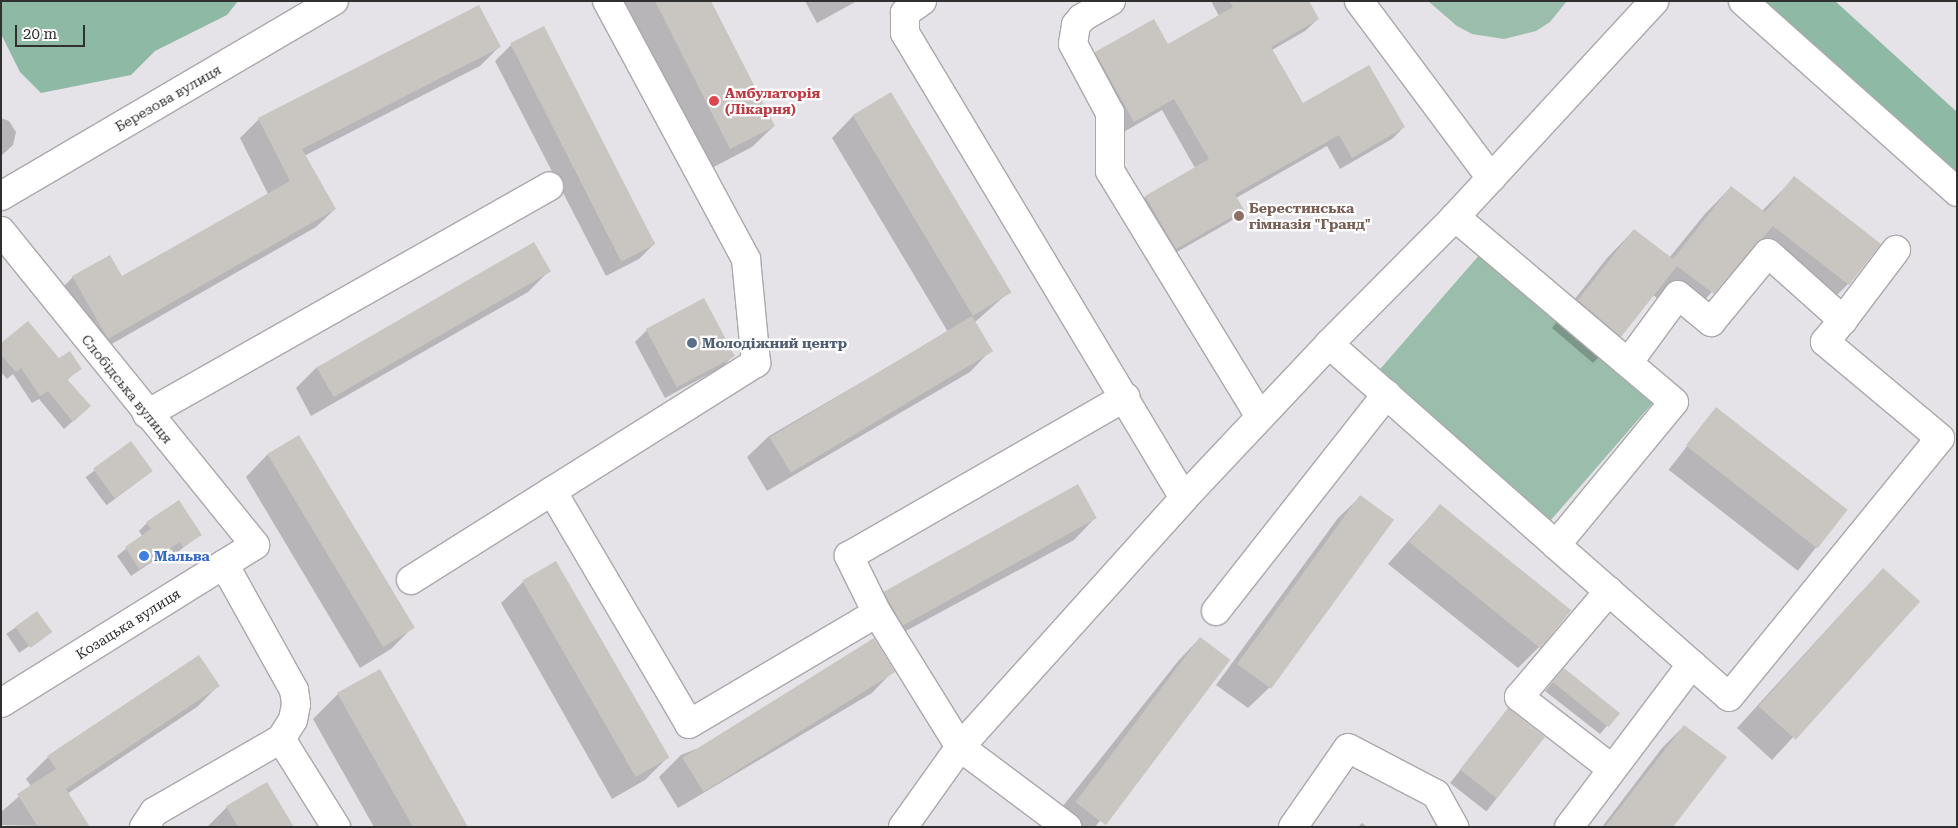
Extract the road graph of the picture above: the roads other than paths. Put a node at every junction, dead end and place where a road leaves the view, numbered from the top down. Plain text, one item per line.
1 (334, 1) edge
2 (607, 1) edge
3 (922, 1) edge
4 (1111, 1) edge
5 (1359, 1) edge
6 (1654, 1) edge
7 (1743, 1) edge
8 (1491, 178) junction
9 (549, 187) dead end
10 (1957, 192) edge
11 (1, 196) edge
12 (1455, 217) junction
13 (1, 231) edge
14 (1896, 250) dead end
15 (1843, 320) junction
16 (1329, 344) junction
17 (1628, 364) junction
18 (1387, 394) junction
19 (1125, 397) junction
20 (147, 414) junction
21 (1260, 417) junction
22 (552, 492) junction
23 (1184, 498) junction
24 (255, 545) joint
25 (1556, 545) junction
26 (224, 564) junction
27 (411, 580) dead end
28 (1609, 591) junction
29 (1216, 611) dead end
30 (877, 613) junction
31 (1692, 664) junction
32 (1, 703) edge
33 (281, 739) junction
34 (960, 747) junction
35 (1611, 768) junction
36 (144, 827) edge
37 (336, 827) edge
38 (903, 827) edge
39 (1067, 827) edge
40 (1293, 827) edge
41 (1454, 827) edge
42 (1568, 827) edge

1 - 11 street, Березова вулиця
2 - 22 street
3 - 19 street
4 - 21 street
5 - 8 street
6 - 8 street
7 - 10 street
8 - 12 street
9 - 20 street
12 - 16 street
12 - 17 street
13 - 20 street, Слобідська вулиця
14 - 15 street
15 - 17 street
15 - 31 street
16 - 18 street
16 - 21 street
17 - 25 street
18 - 25 street
18 - 29 street
19 - 23 street
19 - 30 street
20 - 24 street, Слобідська вулиця
21 - 23 street
22 - 27 street
22 - 30 street
23 - 34 street
24 - 26 street, Козацька вулиця
25 - 28 street
26 - 32 street, Козацька вулиця
26 - 33 street
28 - 31 street
28 - 35 street
30 - 34 street
31 - 35 street
33 - 36 street
33 - 37 street
34 - 38 street
34 - 39 street
35 - 42 street
40 - 41 street

